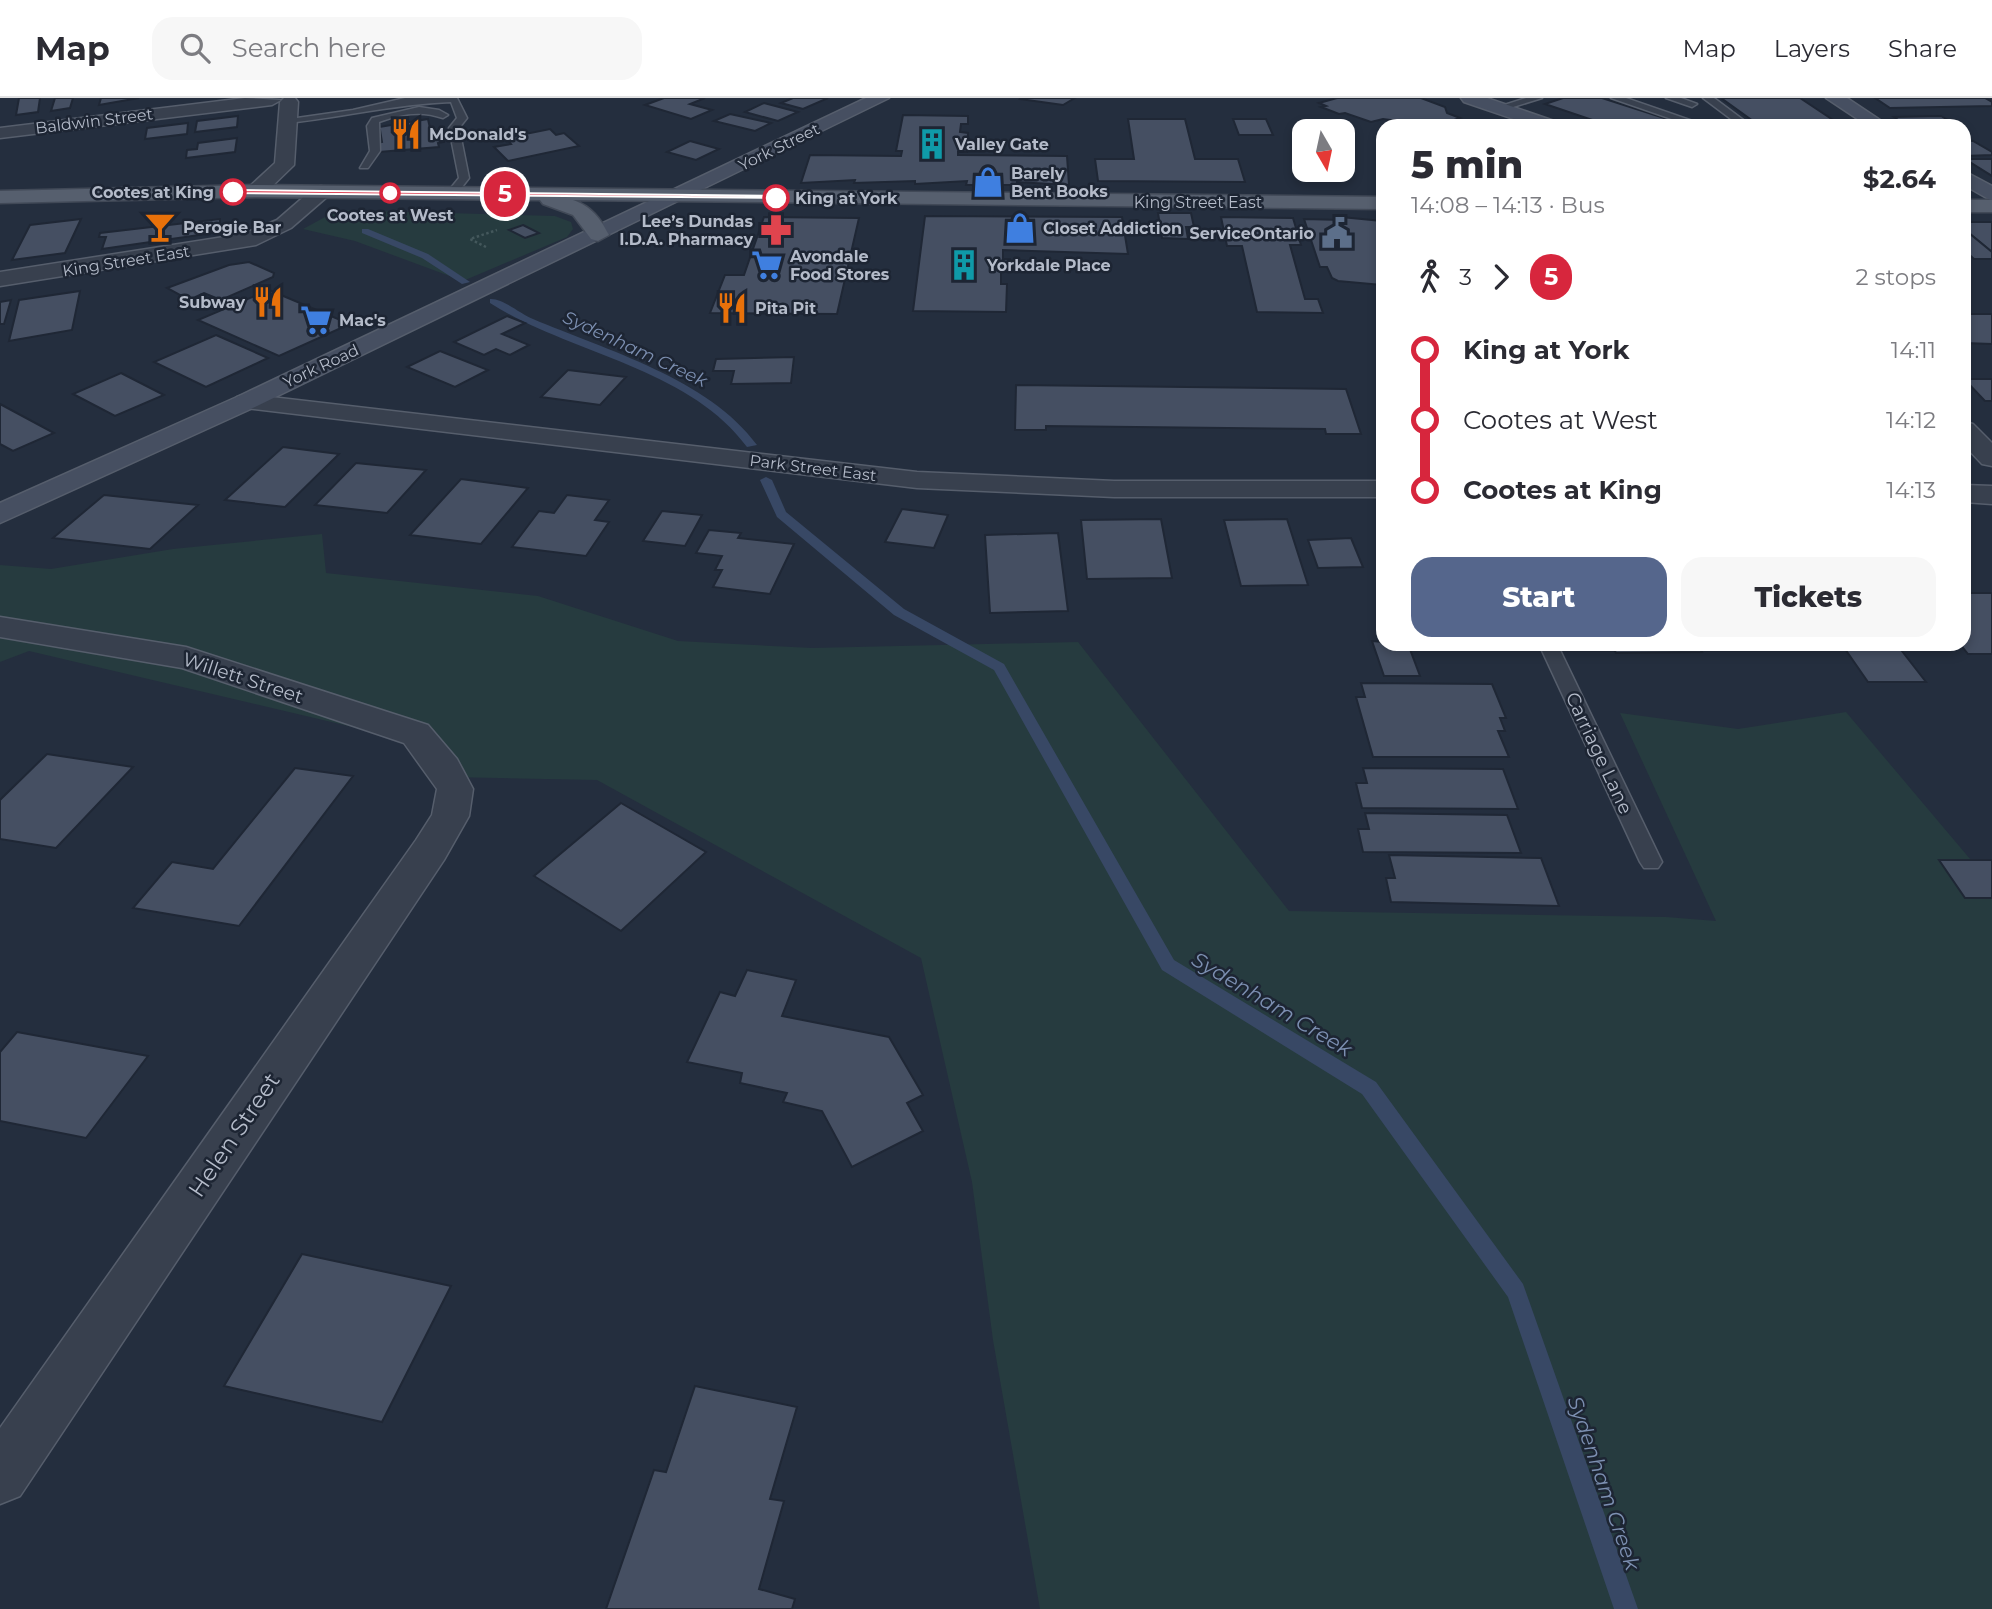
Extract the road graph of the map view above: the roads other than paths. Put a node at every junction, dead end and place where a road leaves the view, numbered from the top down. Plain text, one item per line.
1 (880, 98) edge
2 (1470, 98) edge
3 (1536, 98) edge
4 (1616, 98) edge
5 (1671, 98) edge
6 (1708, 98) edge
7 (1835, 98) edge
8 (286, 104) edge
9 (1692, 104) dead end
10 (1500, 108) junction
11 (1531, 119) edge
12 (1680, 119) edge
13 (1737, 119) edge
14 (1869, 119) edge
15 (454, 128) junction
16 (0, 133) edge
17 (364, 166) dead end
18 (0, 182) edge
19 (1971, 182) edge
20 (256, 191) junction
21 (321, 192) junction
22 (451, 194) junction
23 (528, 195) junction
24 (1992, 195) edge
25 (0, 197) edge
26 (678, 197) junction
27 (1376, 203) edge
28 (1971, 206) edge
29 (1992, 206) edge
30 (598, 235) junction
31 (0, 279) edge
32 (246, 402) junction
33 (1971, 437) edge
34 (1992, 458) edge
35 (1376, 489) edge
36 (1971, 494) edge
37 (1992, 495) edge
38 (0, 514) edge
39 (0, 627) edge
40 (1551, 651) edge
41 (455, 789) joint
42 (1651, 862) dead end
43 (0, 1476) edge

1 - 26 street, York Street
2 - 10 street
3 - 10 lane
4 - 12 lane
5 - 9 lane
6 - 13 lane
7 - 14 street
8 - 15 lane
8 - 16 street, Baldwin Street
8 - 20 street
10 - 11 street
15 - 17 lane
15 - 22 lane
18 - 20 main road
19 - 24 street
20 - 21 main road
20 - 25 main road
21 - 22 main road
21 - 31 street, King Street East
22 - 23 main road
23 - 26 main road, King Street East
23 - 30 main road
26 - 27 main road, King Street East
26 - 30 street, York Road
28 - 29 main road
30 - 32 street, York Road
32 - 35 street, Park Street East
32 - 38 street, York Road
33 - 34 street
36 - 37 street
39 - 41 street, Willett Street
40 - 42 lane, Carriage Lane
41 - 43 street, Helen Street

